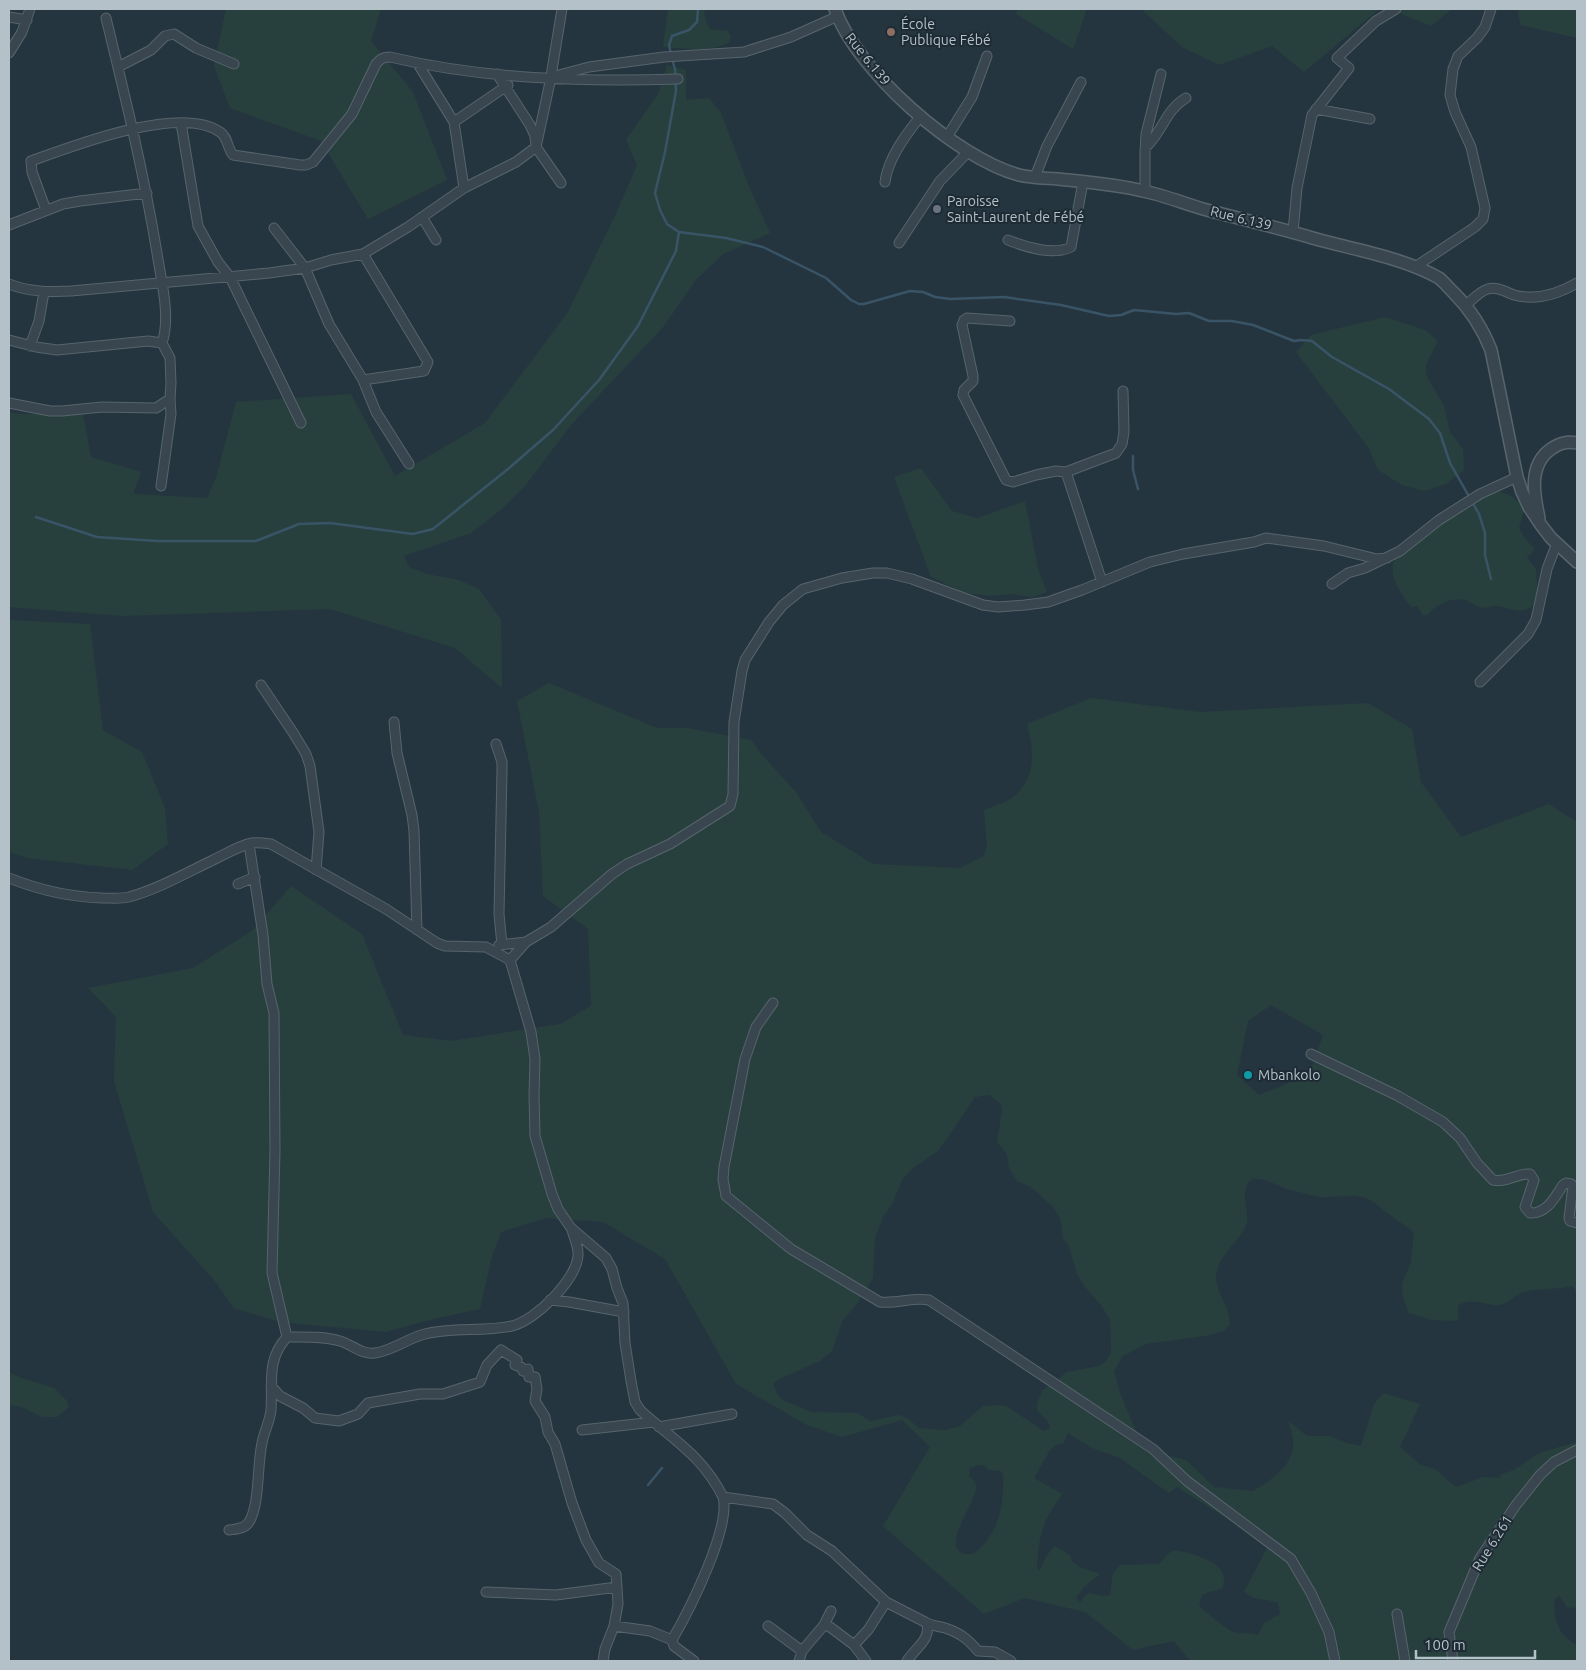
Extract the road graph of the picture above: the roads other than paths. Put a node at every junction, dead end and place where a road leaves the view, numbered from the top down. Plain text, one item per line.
1 (30, 9) edge
2 (562, 9) edge
3 (1396, 9) edge
4 (1491, 9) edge
5 (836, 13) edge
6 (9, 17) edge
7 (106, 18) dead end
8 (27, 20) junction
9 (9, 53) edge
10 (987, 56) dead end
11 (234, 64) dead end
12 (418, 64) junction
13 (118, 67) junction
14 (497, 74) junction
15 (1161, 74) dead end
16 (551, 77) junction
17 (678, 79) dead end
18 (1081, 82) dead end
19 (506, 86) junction
20 (1186, 98) dead end
21 (1316, 109) junction
22 (922, 116) junction
23 (1370, 119) dead end
24 (454, 122) junction
25 (181, 123) junction
26 (133, 129) junction
27 (947, 137) junction
28 (536, 147) junction
29 (1145, 148) junction
30 (968, 152) junction
31 (1035, 177) junction
32 (885, 182) dead end
33 (1083, 182) junction
34 (561, 184) dead end
35 (464, 188) junction
36 (1145, 191) junction
37 (147, 193) junction
38 (46, 210) junction
39 (422, 217) junction
40 (9, 225) edge
41 (274, 228) dead end
42 (1293, 232) junction
43 (436, 240) dead end
44 (1008, 240) dead end
45 (898, 244) dead end
46 (364, 254) junction
47 (1415, 267) junction
48 (304, 268) junction
49 (230, 277) junction
50 (162, 283) junction
51 (1577, 283) edge
52 (9, 284) edge
53 (44, 292) junction
54 (1466, 305) junction
55 (1010, 321) dead end
56 (9, 340) edge
57 (162, 343) junction
58 (30, 346) junction
59 (363, 380) junction
60 (1123, 391) dead end
61 (170, 399) junction
62 (9, 404) edge
63 (301, 423) dead end
64 (1577, 443) edge
65 (409, 464) dead end
66 (1066, 472) junction
67 (1517, 477) junction
68 (161, 486) dead end
69 (1541, 525) junction
70 (1557, 543) junction
71 (1387, 558) junction
72 (1577, 562) edge
73 (1102, 582) junction
74 (1332, 584) dead end
75 (1480, 682) dead end
76 (261, 685) dead end
77 (394, 722) dead end
78 (496, 744) dead end
79 (249, 844) junction
80 (316, 870) junction
81 (255, 877) junction
82 (9, 878) edge
83 (238, 884) dead end
84 (418, 930) junction
85 (526, 942) junction
86 (502, 945) junction
87 (486, 947) junction
88 (510, 960) junction
89 (774, 1003) dead end
90 (1311, 1054) dead end
91 (1577, 1223) edge
92 (571, 1228) junction
93 (550, 1300) junction
94 (624, 1312) junction
95 (287, 1337) junction
96 (271, 1386) junction
97 (732, 1414) dead end
98 (657, 1425) junction
99 (582, 1430) dead end
100 (1577, 1450) edge
101 (723, 1497) junction
102 (228, 1530) dead end
103 (617, 1587) junction
104 (486, 1592) dead end
105 (886, 1602) junction
106 (831, 1611) dead end
107 (1397, 1614) dead end
108 (928, 1624) junction
109 (824, 1625) junction
110 (614, 1626) junction
111 (768, 1626) dead end
112 (672, 1640) junction
113 (854, 1645) junction
114 (802, 1651) junction
115 (603, 1661) edge
116 (694, 1661) edge
117 (799, 1661) edge
118 (866, 1661) edge
119 (907, 1661) edge
120 (1011, 1661) edge
121 (1335, 1661) edge
122 (1405, 1661) edge
123 (1453, 1661) edge

1 - 8 street
2 - 16 street
3 - 21 street
4 - 47 street
5 - 16 street
5 - 22 street, Rue 6.139
6 - 8 street
7 - 13 street
8 - 9 street
10 - 27 street
11 - 13 street
12 - 14 street
12 - 24 street
12 - 25 street
13 - 26 street
14 - 16 street
14 - 19 street
15 - 29 street
16 - 17 street
16 - 28 street
18 - 31 street
19 - 24 street
19 - 28 street
20 - 29 street
21 - 23 street
21 - 42 street
22 - 27 street, Rue 6.139
22 - 32 street
24 - 35 street
25 - 26 street
25 - 49 street
26 - 37 street
26 - 38 street
27 - 30 street, Rue 6.139
28 - 34 street
28 - 35 street
29 - 36 street
30 - 31 street, Rue 6.139
30 - 45 street
31 - 33 street, Rue 6.139
33 - 36 street, Rue 6.139
33 - 44 street
35 - 39 street
36 - 42 street, Rue 6.139
37 - 38 street
37 - 50 street
38 - 40 street
39 - 43 street
39 - 46 street
41 - 48 street
42 - 47 street, Rue 6.139
46 - 48 street
46 - 59 street
47 - 54 street, Rue 6.139
48 - 49 street
48 - 59 street
49 - 50 street
49 - 63 street
50 - 53 street
50 - 57 street
51 - 54 street
52 - 53 street
53 - 58 street
54 - 67 street, Rue 6.139
55 - 66 street
56 - 58 street
57 - 58 street
57 - 61 street
59 - 65 street
60 - 66 street
61 - 62 street
61 - 68 street
64 - 69 street
66 - 73 street
67 - 69 street, Rue 6.139
67 - 71 street
69 - 70 street, Rue 6.139
70 - 72 street, Rue 6.139
70 - 75 street
71 - 73 street
71 - 74 street
73 - 85 street
76 - 80 street
77 - 84 street
78 - 86 street
79 - 80 street
79 - 81 street
79 - 82 street
80 - 84 street
81 - 83 street
81 - 95 street
84 - 87 street
85 - 86 street
85 - 88 street
86 - 87 street
87 - 88 street
88 - 92 street
89 - 121 street
90 - 91 street
92 - 93 street
92 - 94 street
93 - 94 street
93 - 95 street
94 - 98 street
95 - 96 street
96 - 102 street
96 - 103 street
97 - 98 street
98 - 99 street
98 - 101 street
100 - 123 street, Rue 6.261
101 - 105 street
101 - 112 street
103 - 104 street
103 - 110 street
105 - 108 street
105 - 113 street
106 - 109 street
107 - 122 street
108 - 119 street
108 - 120 street
109 - 113 street
109 - 114 street
110 - 112 street
110 - 115 street
111 - 114 street
112 - 116 street
113 - 118 street
114 - 117 street

